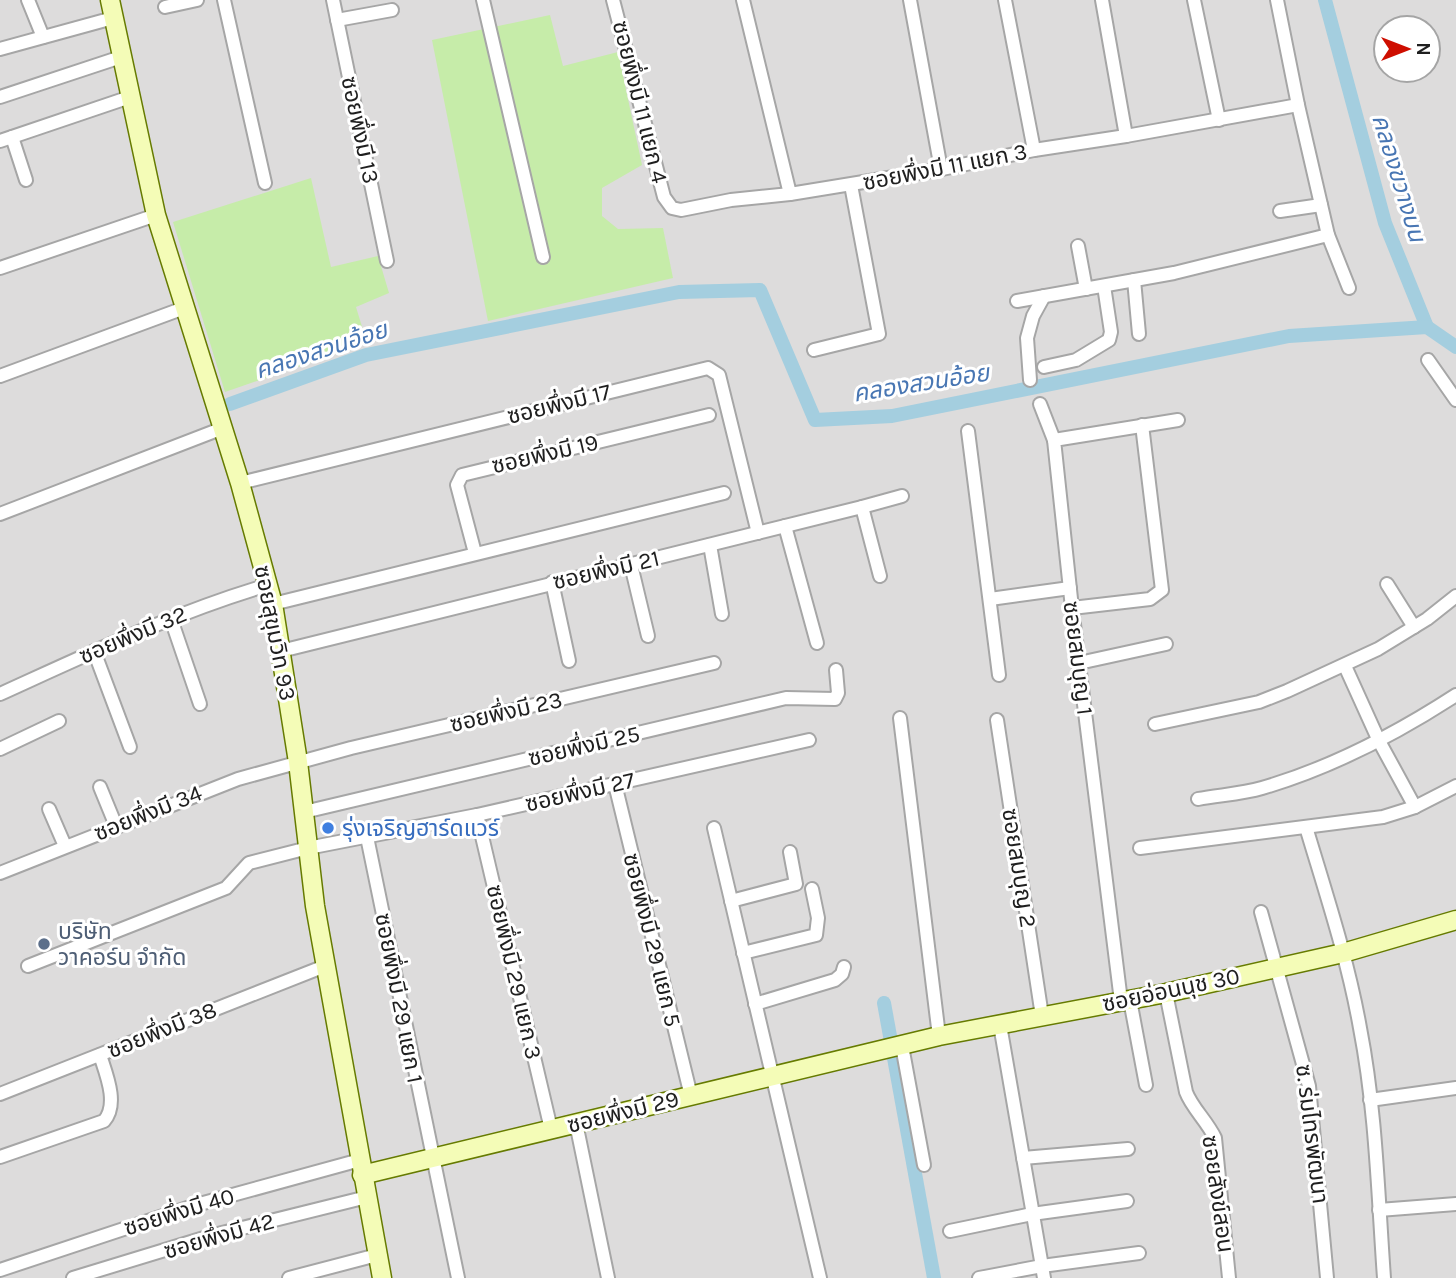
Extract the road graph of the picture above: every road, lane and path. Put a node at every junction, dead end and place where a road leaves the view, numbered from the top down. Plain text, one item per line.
1 (28, 0) edge
2 (197, 0) edge
3 (224, 0) edge
4 (333, 0) edge
5 (484, 0) edge
6 (613, 0) edge
7 (743, 0) edge
8 (910, 0) edge
9 (1005, 0) edge
10 (1102, 0) edge
11 (1194, 0) edge
12 (1278, 0) edge
13 (165, 7) dead end
14 (112, 9) edge
15 (392, 10) dead end
16 (337, 20) junction
17 (43, 37) junction
18 (0, 49) edge
19 (121, 57) junction
20 (0, 97) edge
21 (130, 97) junction
22 (1298, 105) junction
23 (1219, 120) junction
24 (1126, 136) junction
25 (6, 139) edge
26 (1034, 150) junction
27 (941, 169) junction
28 (26, 180) dead end
29 (265, 183) dead end
30 (851, 185) junction
31 (790, 194) junction
32 (1321, 205) junction
33 (1280, 211) dead end
34 (156, 215) junction
35 (1328, 235) junction
36 (1078, 246) dead end
37 (543, 257) dead end
38 (387, 261) dead end
39 (0, 268) edge
40 (1134, 281) junction
41 (1104, 286) junction
42 (1349, 288) dead end
43 (1086, 289) junction
44 (1044, 296) junction
45 (1017, 301) dead end
46 (184, 308) junction
47 (1139, 334) dead end
48 (814, 350) dead end
49 (1428, 360) dead end
50 (1044, 366) dead end
51 (0, 376) edge
52 (1030, 380) dead end
53 (1456, 400) edge
54 (1040, 404) dead end
55 (709, 415) dead end
56 (1178, 419) dead end
57 (1142, 425) junction
58 (223, 428) junction
59 (968, 432) dead end
60 (1054, 440) junction
61 (240, 483) junction
62 (724, 493) dead end
63 (902, 496) dead end
64 (862, 507) junction
65 (0, 514) edge
66 (785, 526) junction
67 (758, 533) junction
68 (710, 545) junction
69 (475, 553) junction
70 (631, 565) junction
71 (880, 576) dead end
72 (552, 582) junction
73 (268, 584) junction
74 (1387, 584) dead end
75 (1070, 588) junction
76 (1456, 596) edge
77 (990, 599) junction
78 (273, 604) junction
79 (1072, 608) junction
80 (722, 614) dead end
81 (172, 619) junction
82 (1414, 627) junction
83 (648, 636) dead end
84 (817, 643) dead end
85 (1166, 645) dead end
86 (94, 651) junction
87 (281, 651) junction
88 (569, 661) dead end
89 (714, 663) dead end
90 (1079, 663) junction
91 (1345, 666) junction
92 (836, 670) dead end
93 (999, 675) dead end
94 (0, 694) edge
95 (1456, 695) edge
96 (200, 704) dead end
97 (900, 718) dead end
98 (997, 720) dead end
99 (59, 721) dead end
100 (1155, 724) dead end
101 (809, 740) dead end
102 (1380, 741) junction
103 (130, 747) dead end
104 (0, 749) edge
105 (298, 762) junction
106 (615, 785) junction
107 (1456, 786) edge
108 (100, 787) dead end
109 (1198, 799) dead end
110 (1415, 807) junction
111 (49, 809) dead end
112 (304, 812) junction
113 (477, 815) junction
114 (116, 826) junction
115 (714, 828) dead end
116 (1306, 828) junction
117 (367, 837) junction
118 (65, 846) junction
119 (308, 848) junction
120 (1140, 848) dead end
121 (790, 852) dead end
122 (0, 873) edge
123 (812, 889) dead end
124 (731, 901) junction
125 (1261, 912) dead end
126 (1456, 920) edge
127 (743, 953) junction
128 (1343, 953) junction
129 (28, 966) dead end
130 (325, 966) junction
131 (844, 967) dead end
132 (1275, 969) junction
133 (1166, 993) junction
134 (1126, 1000) junction
135 (755, 1004) junction
136 (1042, 1016) junction
137 (1000, 1025) junction
138 (939, 1036) junction
139 (894, 1047) junction
140 (100, 1055) junction
141 (772, 1076) junction
142 (1146, 1086) dead end
143 (1456, 1088) edge
144 (0, 1094) edge
145 (691, 1096) junction
146 (1370, 1100) junction
147 (576, 1123) junction
148 (551, 1129) junction
149 (1128, 1149) dead end
150 (0, 1157) edge
151 (432, 1158) junction
152 (1023, 1158) junction
153 (924, 1166) dead end
154 (361, 1168) junction
155 (367, 1196) junction
156 (1127, 1201) dead end
157 (1456, 1203) edge
158 (1379, 1210) junction
159 (1032, 1214) junction
160 (950, 1231) dead end
161 (1139, 1253) dead end
162 (377, 1255) junction
163 (0, 1270) edge
164 (1043, 1272) edge
165 (73, 1278) edge
166 (289, 1278) edge
167 (382, 1278) edge
168 (457, 1278) edge
169 (608, 1278) edge
170 (820, 1278) edge
171 (979, 1278) edge
172 (1229, 1278) edge
173 (1328, 1278) edge
174 (1384, 1278) edge

1 - 17 street
2 - 13 street
3 - 29 street
4 - 16 street, ซอยพึ่งมี 13
5 - 37 street
6 - 31 street, ซอยพึ่งมี 11 แยก 4
7 - 31 street
8 - 27 street
9 - 26 street
10 - 24 street
11 - 23 street
12 - 22 street
14 - 17 street
14 - 19 street, ซอยสุขุมวิท 93
15 - 16 street
16 - 38 street, ซอยพึ่งมี 13
17 - 18 street
19 - 20 street
19 - 21 street, ซอยสุขุมวิท 93
21 - 25 street
21 - 34 street, ซอยสุขุมวิท 93
22 - 23 street, ซอยพึ่งมี 11 แยก 3
22 - 32 street
23 - 24 street, ซอยพึ่งมี 11 แยก 3
24 - 26 street, ซอยพึ่งมี 11 แยก 3
25 - 28 street
26 - 27 street, ซอยพึ่งมี 11 แยก 3
27 - 30 street, ซอยพึ่งมี 11 แยก 3
30 - 31 street, ซอยพึ่งมี 11 แยก 3
30 - 48 street
32 - 33 street
32 - 35 street
34 - 39 street
34 - 46 street, ซอยสุขุมวิท 93
35 - 40 street
35 - 42 street
36 - 43 street
40 - 41 street
40 - 47 street
41 - 43 street
41 - 50 street
43 - 44 street
44 - 45 street
44 - 52 street
46 - 51 street
46 - 58 street, ซอยสุขุมวิท 93
49 - 53 street
54 - 60 street, ซอยสมบุญ 1
55 - 69 street, ซอยพึ่งมี 19
56 - 57 street
57 - 60 street
57 - 79 street
58 - 61 street, ซอยสุขุมวิท 93
58 - 65 street
59 - 77 street
60 - 75 street, ซอยสมบุญ 1
61 - 67 street, ซอยพึ่งมี 17
61 - 73 street, ซอยสุขุมวิท 93
62 - 69 street
63 - 64 street, ซอยพึ่งมี 21
64 - 66 street, ซอยพึ่งมี 21
64 - 71 street
66 - 67 street, ซอยพึ่งมี 21
66 - 84 street
67 - 68 street, ซอยพึ่งมี 21
68 - 70 street, ซอยพึ่งมี 21
68 - 80 street
69 - 78 street
70 - 72 street, ซอยพึ่งมี 21
70 - 83 street
72 - 87 street, ซอยพึ่งมี 21
72 - 88 street
73 - 78 street, ซอยสุขุมวิท 93
73 - 81 street, ซอยพึ่งมี 32
74 - 82 street
75 - 77 street
75 - 79 street, ซอยสมบุญ 1
76 - 82 street
77 - 93 street
78 - 87 street, ซอยสุขุมวิท 93
79 - 90 street, ซอยสมบุญ 1
81 - 86 street, ซอยพึ่งมี 32
81 - 96 street
82 - 91 street
85 - 90 street
86 - 94 street, ซอยพึ่งมี 32
86 - 103 street
87 - 105 street, ซอยสุขุมวิท 93
89 - 105 street, ซอยพึ่งมี 23
90 - 134 street, ซอยสมบุญ 1
91 - 100 street
91 - 102 street
92 - 112 street, ซอยพึ่งมี 25
95 - 102 street
97 - 138 street
98 - 136 street, ซอยสมบุญ 2
99 - 104 street
101 - 106 street, ซอยพึ่งมี 27
102 - 109 street
102 - 110 street
105 - 112 street, ซอยสุขุมวิท 93
105 - 114 street, ซอยพึ่งมี 34
106 - 113 street, ซอยพึ่งมี 27
106 - 145 street, ซอยพึ่งมี 29 แยก 5
107 - 110 street
108 - 114 street
110 - 116 street
111 - 118 street
112 - 119 street, ซอยสุขุมวิท 93
113 - 117 street, ซอยพึ่งมี 27
113 - 148 street, ซอยพึ่งมี 29 แยก 3
114 - 118 street, ซอยพึ่งมี 34
115 - 124 street
116 - 120 street
116 - 128 street
117 - 119 street, ซอยพึ่งมี 27
117 - 151 street, ซอยพึ่งมี 29 แยก 1
118 - 122 street, ซอยพึ่งมี 34
119 - 129 street, ซอยพึ่งมี 27
119 - 130 street, ซอยสุขุมวิท 93
121 - 124 street
123 - 127 street
124 - 127 street
125 - 132 street, ซ. ร่มไทรพัฒนา
126 - 128 street, ซอยอ่อนนุช 30
127 - 135 street
128 - 132 street, ซอยอ่อนนุช 30
128 - 146 street
130 - 140 street, ซอยพึ่งมี 38
130 - 154 street, ซอยสุขุมวิท 93
131 - 135 street
132 - 133 street, ซอยอ่อนนุช 30
132 - 173 street, ซ. ร่มไทรพัฒนา
133 - 134 street, ซอยอ่อนนุช 30
133 - 172 street, ซอยสังข์สอน
134 - 136 street, ซอยอ่อนนุช 30
134 - 142 street, ซอยสมบุญ 1
135 - 141 street
136 - 137 street, ซอยอ่อนนุช 30
137 - 138 street, ซอยอ่อนนุช 30
137 - 152 street
138 - 139 street, ซอยอ่อนนุช 30
139 - 141 street, ซอยพึ่งมี 29
139 - 153 street
140 - 144 street, ซอยพึ่งมี 38
140 - 150 street
141 - 145 street, ซอยพึ่งมี 29
141 - 170 street
143 - 146 street
145 - 147 street, ซอยพึ่งมี 29
146 - 158 street
147 - 148 street, ซอยพึ่งมี 29
147 - 169 street
148 - 151 street, ซอยพึ่งมี 29
149 - 152 street
151 - 154 street, ซอยพึ่งมี 29
151 - 168 street, ซอยพึ่งมี 29 แยก 1
152 - 159 street
154 - 155 street, ซอยสุขุมวิท 93
154 - 163 street, ซอยพึ่งมี 40
155 - 162 street, ซอยสุขุมวิท 93
155 - 165 street, ซอยพึ่งมี 42
156 - 159 street
157 - 158 street
158 - 174 street
159 - 160 street
159 - 164 street
161 - 164 street
162 - 166 street
162 - 167 street, ซอยสุขุมวิท 93
164 - 171 street

